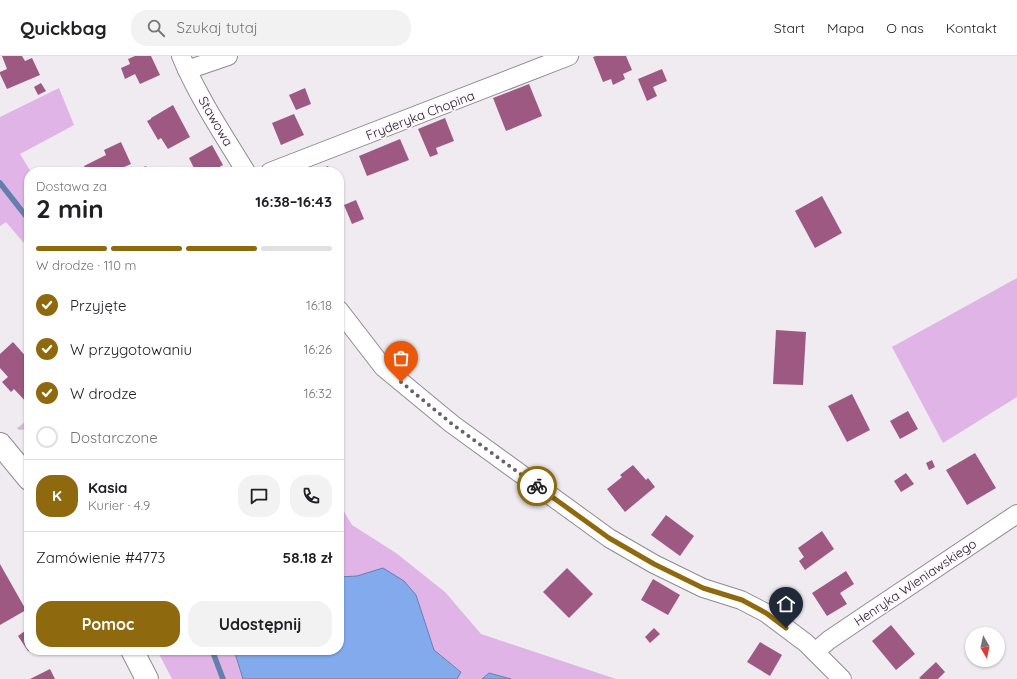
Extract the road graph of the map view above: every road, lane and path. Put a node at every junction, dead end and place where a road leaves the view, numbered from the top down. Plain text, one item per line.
1 (228, 56) edge
2 (568, 56) edge
3 (184, 63) edge
4 (243, 167) edge
5 (283, 167) edge
6 (344, 316) edge
7 (0, 444) edge
8 (24, 473) edge
9 (1017, 514) edge
10 (815, 652) junction
11 (134, 655) edge
12 (144, 678) edge
13 (842, 679) edge

1 - 3 street, Stawowa
2 - 5 street, Fryderyka Chopina
3 - 4 street, Stawowa
6 - 10 street
7 - 8 street
9 - 10 street, Henryka Wieniawskiego
10 - 13 street
11 - 12 street

